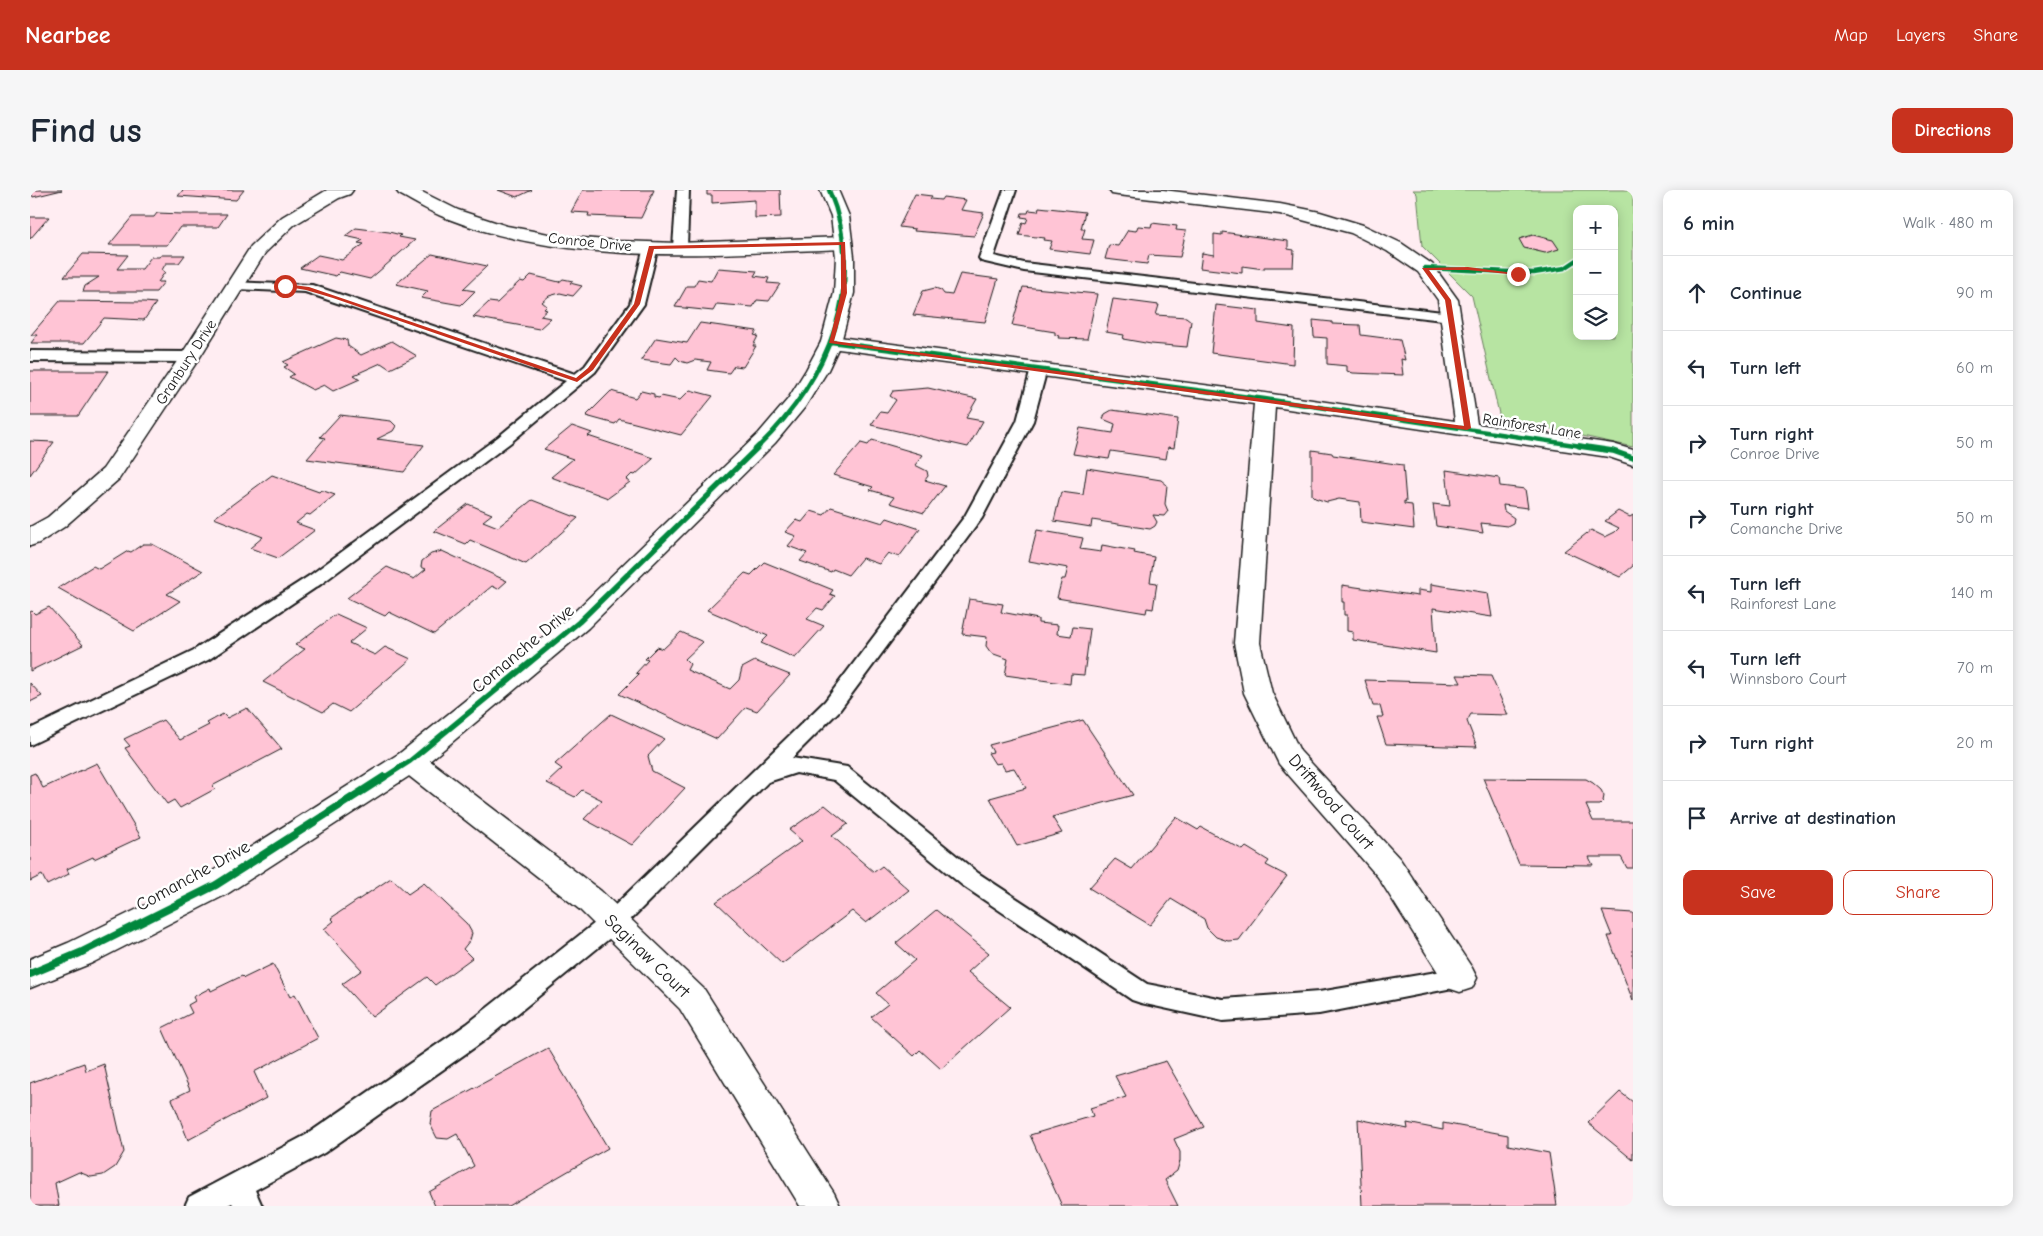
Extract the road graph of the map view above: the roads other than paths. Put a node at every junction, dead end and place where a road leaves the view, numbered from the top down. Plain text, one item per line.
1 (344, 190) edge
2 (405, 190) edge
3 (683, 190) edge
4 (829, 190) edge
5 (1010, 190) edge
6 (1118, 190) edge
7 (843, 244) junction
8 (651, 247) junction
9 (680, 247) junction
10 (236, 285) junction
11 (1450, 317) junction
12 (831, 342) junction
13 (30, 356) edge
14 (190, 357) junction
15 (1039, 369) junction
16 (577, 380) junction
17 (1265, 399) junction
18 (1467, 428) junction
19 (1633, 458) edge
20 (30, 538) edge
21 (30, 738) edge
22 (410, 761) junction
23 (760, 777) junction
24 (613, 922) junction
25 (30, 974) edge
26 (1460, 978) joint
27 (243, 1195) edge
28 (198, 1206) edge
29 (821, 1206) edge

1 - 10 street, Granbury Drive
2 - 8 street, Conroe Drive
3 - 9 lane
4 - 7 street, Comanche Drive
5 - 11 lane
6 - 11 street
7 - 9 street, Conroe Drive
7 - 12 street, Comanche Drive
8 - 9 street, Conroe Drive
8 - 16 lane
10 - 14 street, Granbury Drive
10 - 16 lane
11 - 18 street
12 - 15 street, Rainforest Lane
12 - 22 street, Comanche Drive
13 - 14 lane
14 - 20 street, Granbury Drive
15 - 17 street, Rainforest Lane
15 - 23 lane
16 - 21 lane
17 - 18 street, Rainforest Lane
17 - 26 street, Driftwood Court
18 - 19 street, Rainforest Lane
22 - 24 street, Saginaw Court
22 - 25 street, Comanche Drive
23 - 24 lane
23 - 26 lane
24 - 27 lane
24 - 29 street, Saginaw Court
27 - 28 lane

